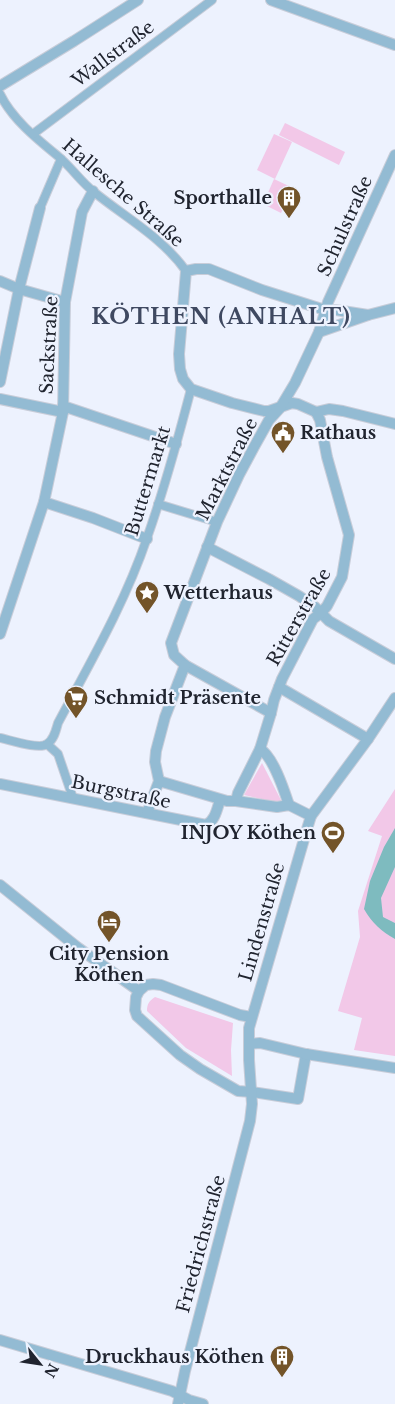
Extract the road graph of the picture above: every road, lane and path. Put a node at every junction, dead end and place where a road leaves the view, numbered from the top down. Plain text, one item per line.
1 (212, 0) edge
2 (271, 0) edge
3 (133, 1) edge
4 (395, 45) edge
5 (0, 86) edge
6 (0, 94) edge
7 (33, 134) junction
8 (395, 155) edge
9 (61, 159) junction
10 (93, 191) junction
11 (40, 208) joint
12 (186, 271) junction
13 (0, 281) edge
14 (20, 290) junction
15 (66, 302) junction
16 (395, 308) edge
17 (325, 310) junction
18 (368, 316) junction
19 (319, 332) junction
20 (0, 382) edge
21 (191, 389) junction
22 (0, 399) edge
23 (280, 408) junction
24 (63, 409) junction
25 (316, 412) junction
26 (395, 424) edge
27 (176, 444) junction
28 (44, 502) junction
29 (158, 504) junction
30 (217, 522) junction
31 (147, 539) junction
32 (207, 547) junction
33 (321, 613) junction
34 (0, 634) edge
35 (395, 659) edge
36 (185, 665) junction
37 (279, 687) junction
38 (395, 698) edge
39 (271, 713) junction
40 (0, 738) edge
41 (368, 739) junction
42 (47, 744) junction
43 (260, 749) junction
44 (159, 781) junction
45 (0, 784) edge
46 (73, 798) junction
47 (220, 800) junction
48 (236, 800) junction
49 (289, 805) junction
50 (147, 813) junction
51 (312, 816) junction
52 (0, 885) edge
53 (140, 991) junction
54 (251, 1018) junction
55 (249, 1044) junction
56 (306, 1054) junction
57 (395, 1068) edge
58 (252, 1092) junction
59 (0, 1340) edge
60 (179, 1400) edge
61 (204, 1404) edge

1 - 7 street, Wallstraße
2 - 4 street
3 - 5 street
6 - 7 street, Hallesche Straße
7 - 9 street, Hallesche Straße
8 - 17 street, Schulstraße
9 - 10 street, Hallesche Straße
9 - 11 street
10 - 12 street, Hallesche Straße
10 - 15 street, Sackstraße
11 - 14 street
12 - 17 street
12 - 21 street
13 - 14 street
14 - 15 street
14 - 20 street
15 - 24 street, Sackstraße
16 - 18 street
17 - 18 street
17 - 19 street, Schulstraße
18 - 19 street
19 - 23 street, Marktstraße
21 - 23 street
21 - 27 street, Buttermarkt
22 - 24 street
23 - 25 street
23 - 30 street, Marktstraße
24 - 27 street
24 - 28 street, Sackstraße
25 - 26 street
25 - 33 street, Ritterstraße
27 - 29 street, Buttermarkt
28 - 31 street
28 - 34 street, Sackstraße
29 - 30 street
29 - 31 street, Buttermarkt
30 - 32 street, Marktstraße
31 - 42 street, Buttermarkt
32 - 33 street
32 - 36 street, Marktstraße
33 - 35 street
33 - 37 street, Ritterstraße
36 - 39 street
36 - 44 street
37 - 39 street, Ritterstraße
37 - 41 street
38 - 41 street, Lindenstraße
39 - 43 street, Ritterstraße
40 - 42 street
41 - 51 street, Lindenstraße
42 - 46 street
43 - 48 street, Ritterstraße
43 - 49 street
44 - 47 street
44 - 50 street
45 - 46 street, Burgstraße
46 - 50 street, Burgstraße
47 - 48 street
47 - 50 street, Burgstraße
48 - 49 street
49 - 51 street
51 - 54 street, Lindenstraße
52 - 53 street
53 - 54 street
53 - 58 street
54 - 55 street, Lindenstraße
55 - 56 street
55 - 58 street, Lindenstraße
56 - 57 street
56 - 58 street
58 - 60 street, Friedrichstraße
59 - 60 street
60 - 61 street

